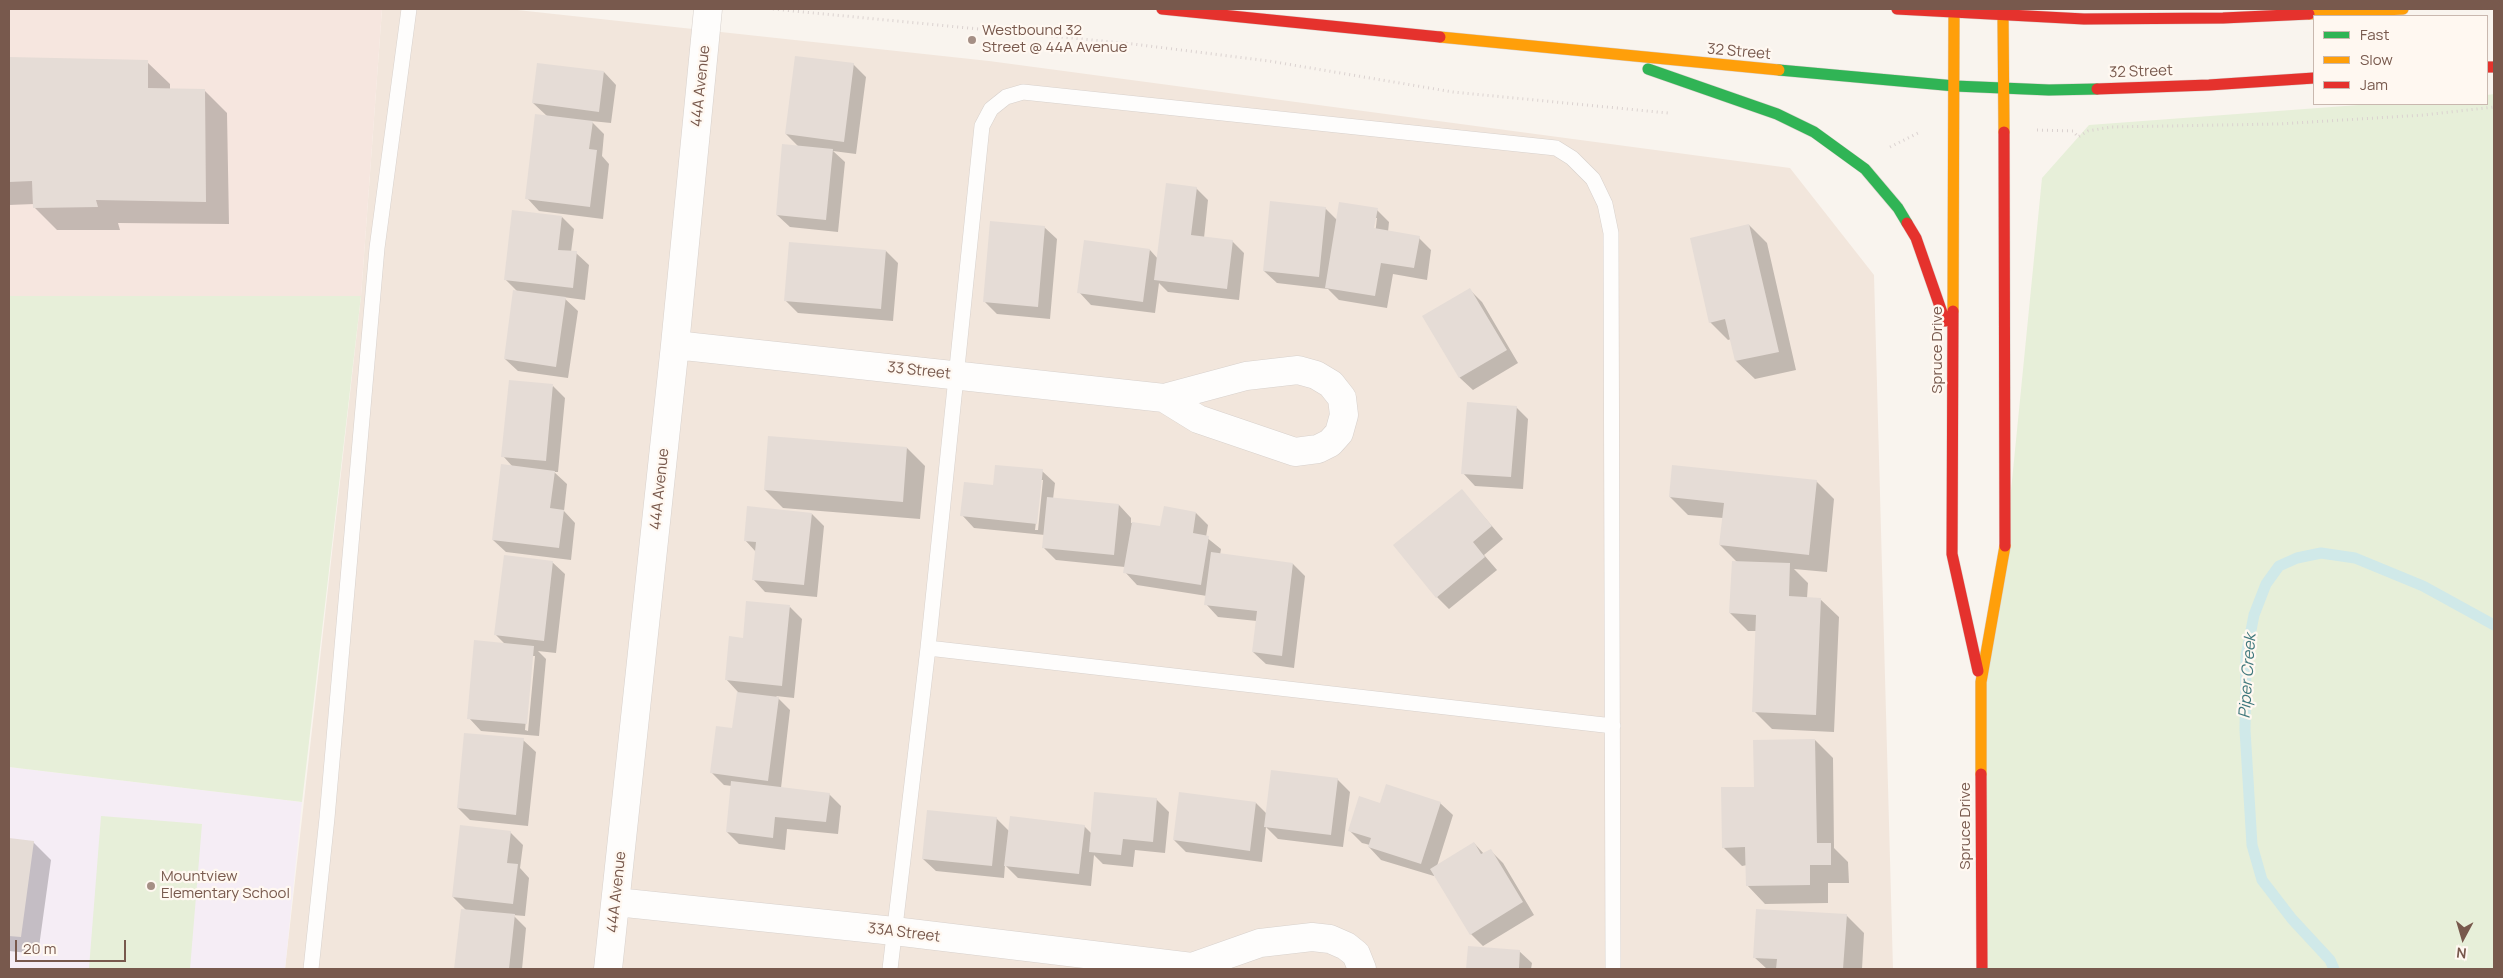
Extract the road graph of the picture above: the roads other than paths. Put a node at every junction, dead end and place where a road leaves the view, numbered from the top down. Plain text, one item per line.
1 (409, 9) edge
2 (708, 9) edge
3 (1162, 9) edge
4 (1897, 9) edge
5 (2403, 9) edge
6 (1954, 14) junction
7 (2003, 16) junction
8 (1610, 55) junction
9 (2313, 78) edge
10 (1955, 86) junction
11 (2002, 88) junction
12 (675, 345) junction
13 (1953, 351) junction
14 (955, 375) junction
15 (1164, 398) junction
16 (928, 648) junction
17 (1981, 682) junction
18 (1613, 726) junction
19 (616, 902) junction
20 (894, 931) junction
21 (1194, 968) edge
22 (311, 969) edge
23 (608, 969) edge
24 (890, 969) edge
25 (1362, 969) edge
26 (1613, 969) edge
27 (1982, 969) edge

1 - 22 lane
2 - 12 street, 44A Avenue
3 - 8 main road, 32 Street
4 - 6 main road
5 - 7 main road
6 - 7 main road
6 - 10 main road, Spruce Drive
7 - 11 main road, Spruce Drive
8 - 10 main road, 32 Street
8 - 13 main road
9 - 11 main road, 32 Street
10 - 11 main road, 32 Street
10 - 13 main road, Spruce Drive
11 - 17 main road, Spruce Drive
12 - 14 street, 33 Street
12 - 19 street, 44A Avenue
13 - 17 main road, Spruce Drive
14 - 15 street, 33 Street
14 - 16 lane
14 - 18 lane
15 - 15 street, 33 Street
16 - 18 lane
16 - 20 lane
17 - 27 main road, Spruce Drive
18 - 26 lane
19 - 20 street, 33A Street
19 - 23 street, 44A Avenue
20 - 21 street, 33A Street
20 - 24 lane
21 - 25 street, 33A Street

